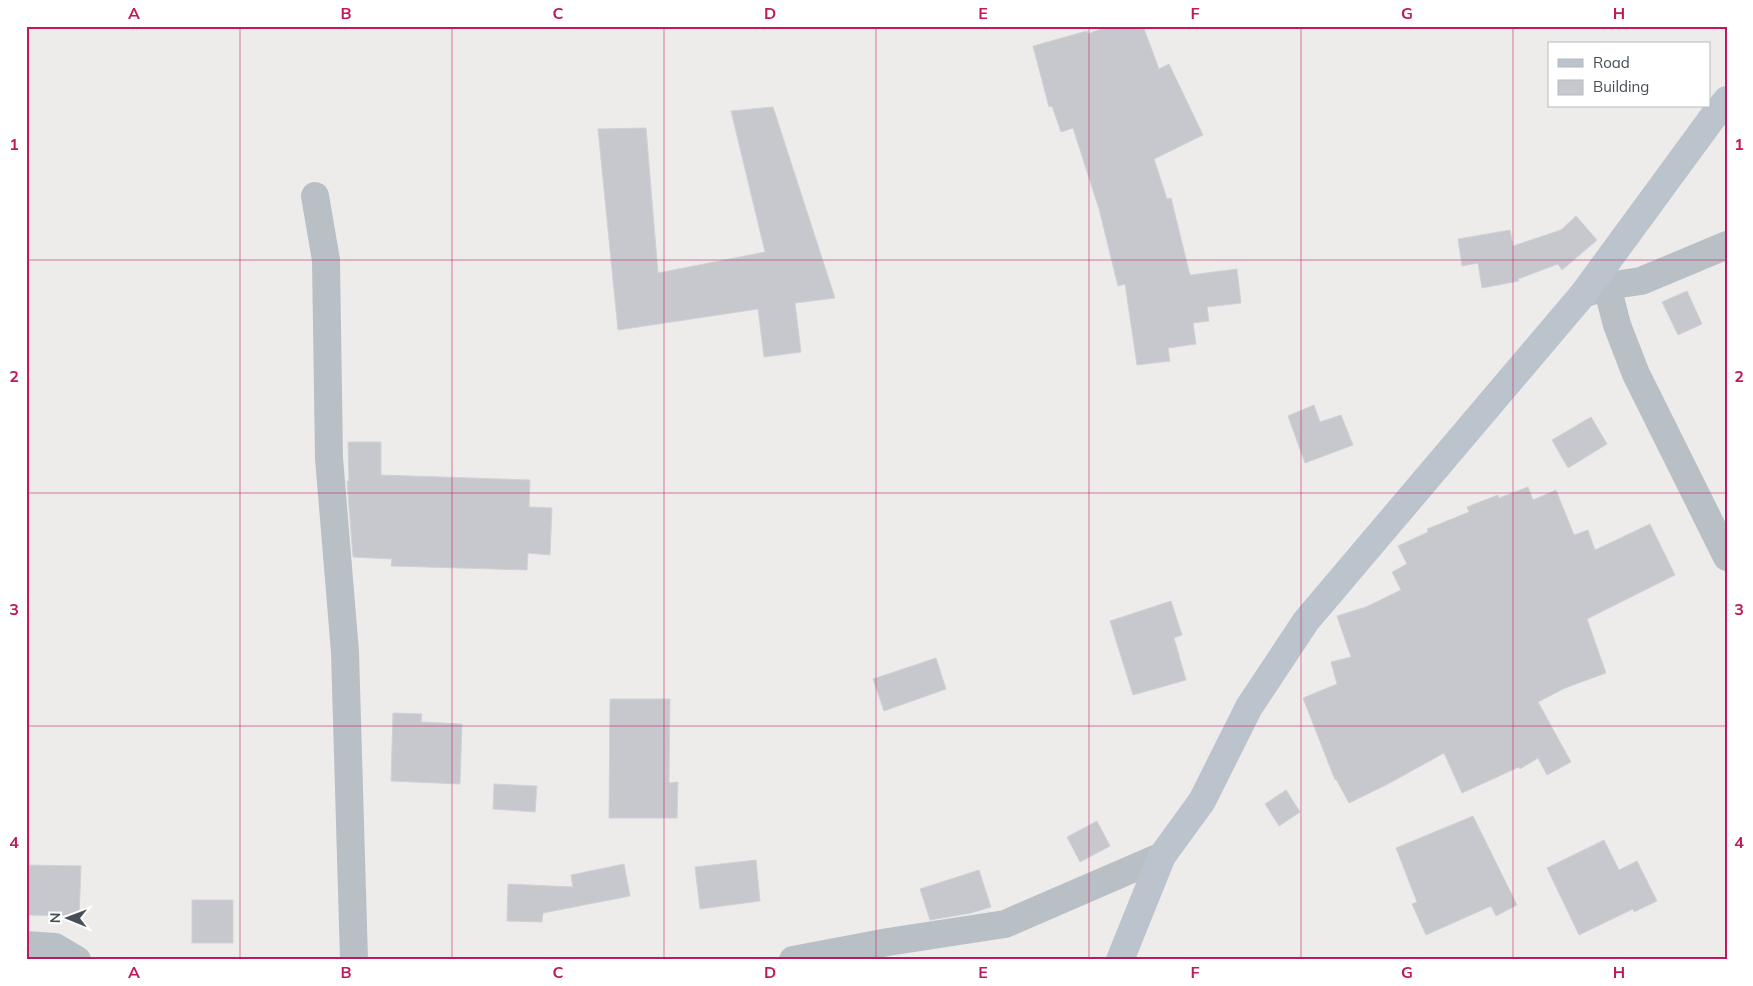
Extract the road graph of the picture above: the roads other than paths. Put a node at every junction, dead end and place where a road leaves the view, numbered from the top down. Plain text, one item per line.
1 (1727, 100) edge
2 (316, 196) dead end
3 (1727, 245) edge
4 (1596, 290) junction
5 (1727, 557) edge
6 (1162, 856) junction
7 (26, 945) edge
8 (77, 960) edge
9 (354, 960) edge
10 (793, 960) edge
11 (1120, 960) edge

1 - 4 main road
2 - 9 street
3 - 4 street
4 - 5 street
4 - 6 main road
6 - 10 street
6 - 11 main road
7 - 8 street

